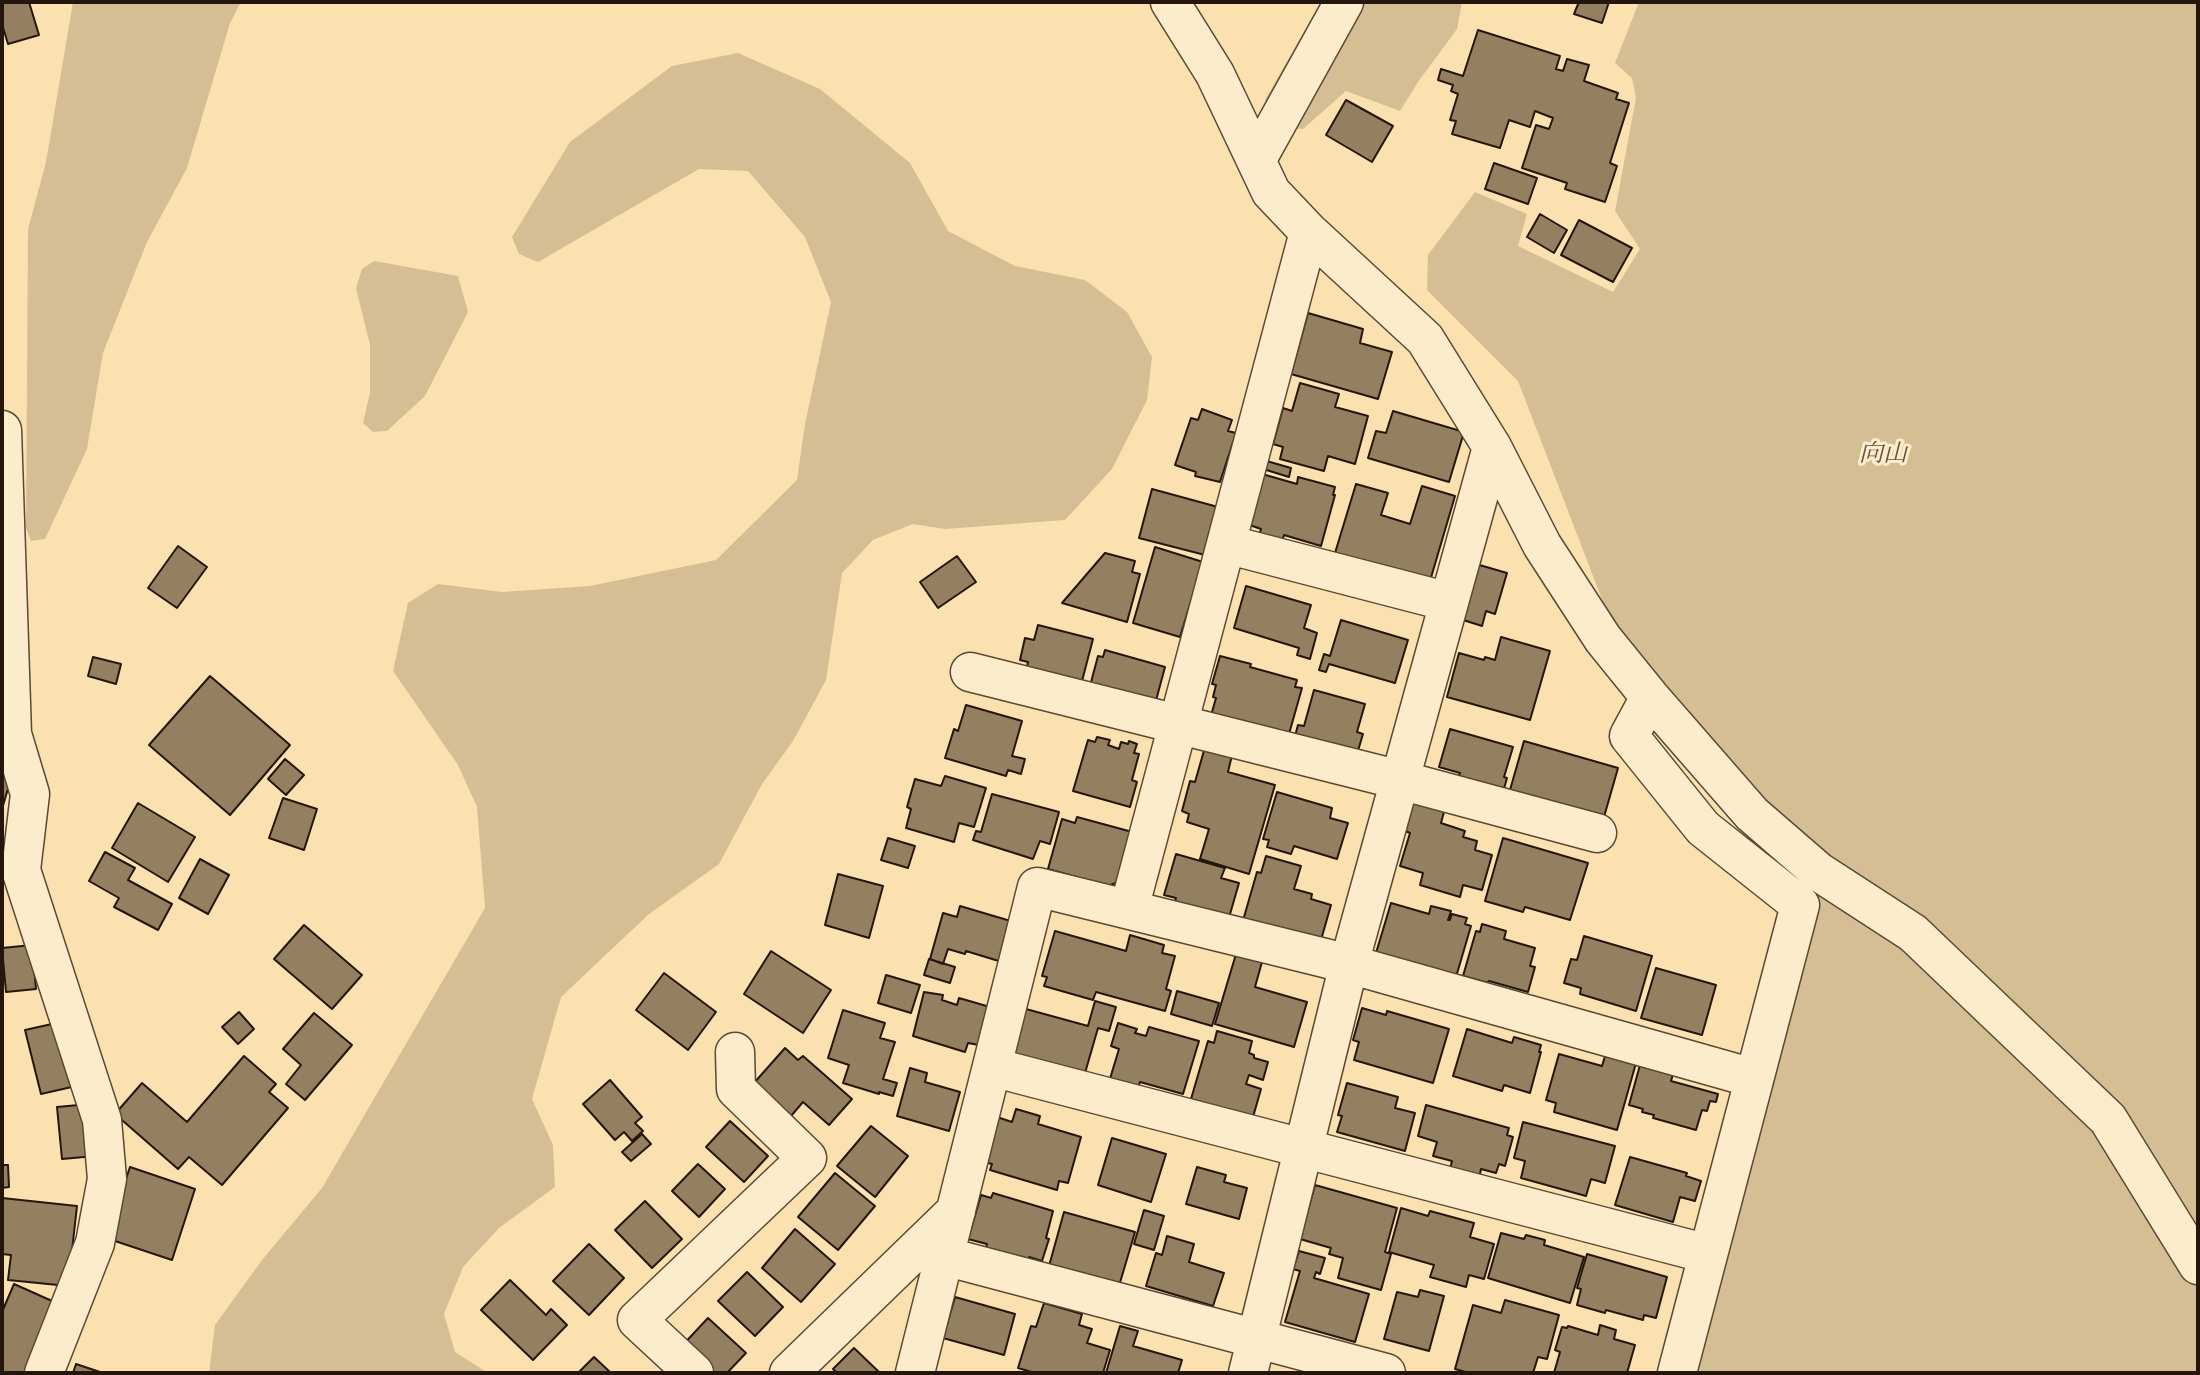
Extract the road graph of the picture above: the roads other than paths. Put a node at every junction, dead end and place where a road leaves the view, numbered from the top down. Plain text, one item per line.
1 (1170, 2) edge
2 (1344, 2) edge
3 (1257, 159) junction
4 (1309, 232) junction
5 (2, 430) edge
6 (1492, 447) junction
7 (1226, 544) junction
8 (1449, 602) junction
9 (970, 672) dead end
10 (1650, 697) junction
11 (1178, 726) junction
12 (7, 733) edge
13 (1400, 780) junction
14 (1597, 833) dead end
15 (1129, 909) junction
16 (1349, 964) junction
17 (735, 1052) dead end
18 (992, 1067) junction
19 (1753, 1078) junction
20 (1304, 1148) junction
21 (956, 1211) junction
22 (1708, 1254) junction
23 (944, 1256) junction
24 (2198, 1265) edge
25 (1252, 1356) edge
26 (44, 1373) edge
27 (694, 1373) edge
28 (789, 1373) edge
29 (915, 1373) edge
30 (1385, 1373) edge
31 (1677, 1373) edge

1 - 3 street
2 - 3 street
3 - 4 street
4 - 6 street
4 - 7 street
5 - 12 street
6 - 8 street
6 - 10 street
7 - 8 street
7 - 11 street
8 - 13 street
9 - 11 street
10 - 19 street
10 - 24 street
11 - 13 street
11 - 15 street
12 - 26 street
13 - 14 street
13 - 16 street
15 - 16 street
15 - 18 street
16 - 19 street
16 - 20 street
17 - 27 street
18 - 20 street
18 - 21 street
19 - 22 street
20 - 22 street
20 - 25 street
21 - 23 street
21 - 28 street
22 - 31 street
23 - 25 street
23 - 29 street
25 - 30 street

